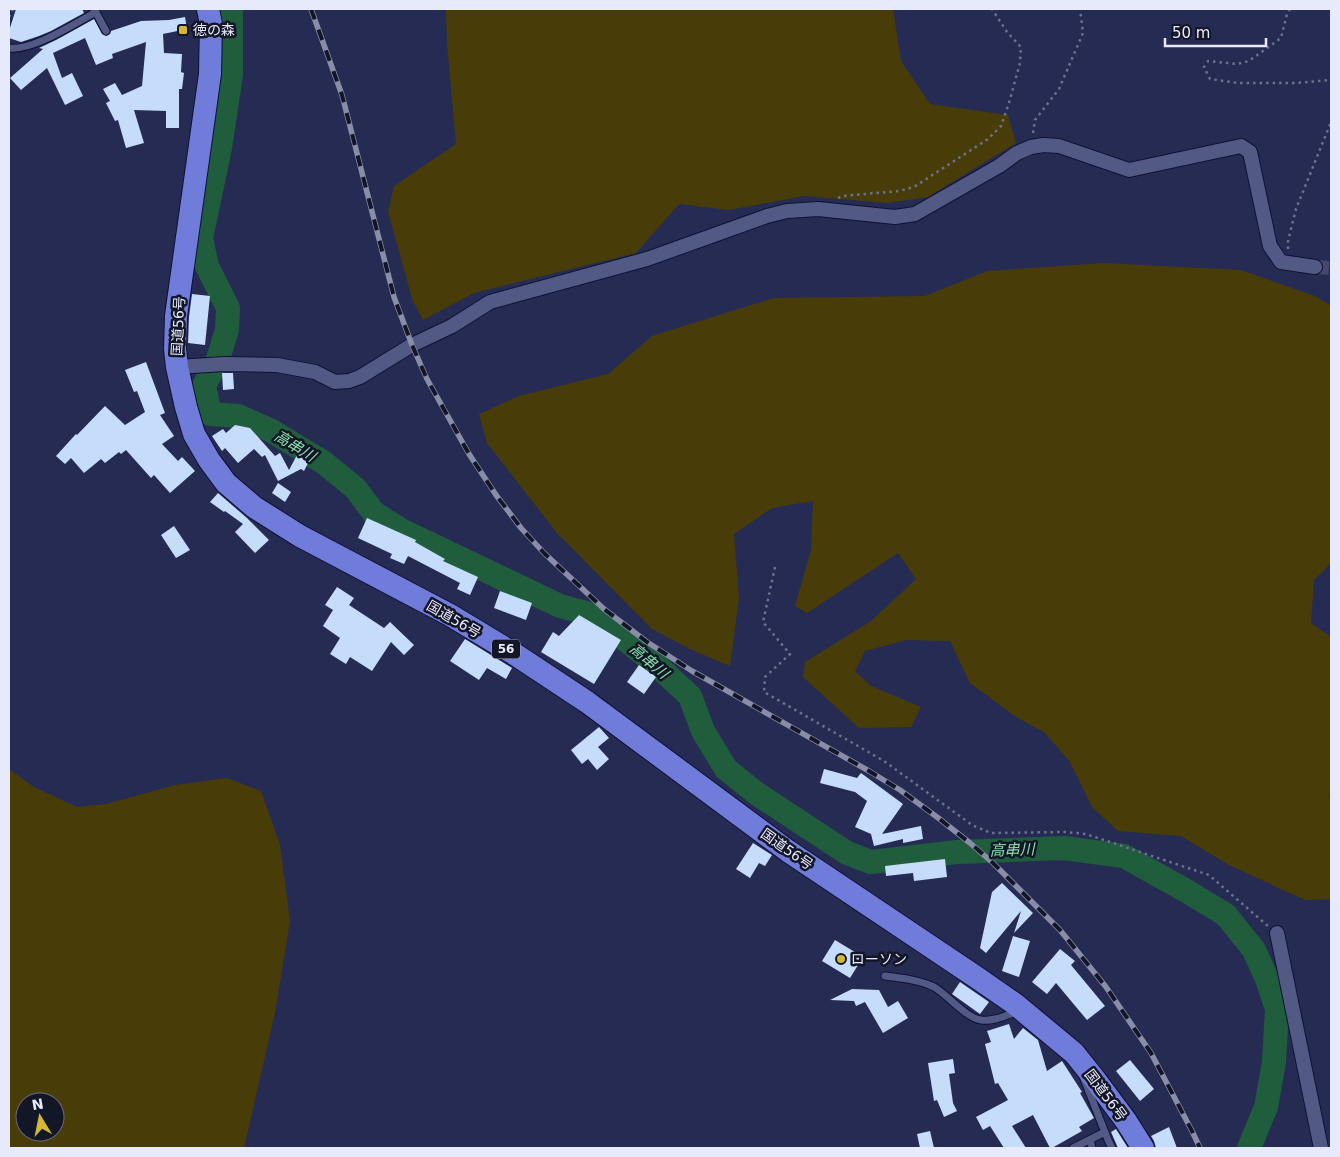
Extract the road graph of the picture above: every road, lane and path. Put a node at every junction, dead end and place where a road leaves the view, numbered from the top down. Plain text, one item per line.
1 (12, 9) edge
2 (208, 9) edge
3 (992, 9) edge
4 (1080, 9) edge
5 (1290, 9) edge
6 (95, 10) edge
7 (9, 17) edge
8 (106, 31) dead end
9 (9, 48) edge
10 (1331, 80) edge
11 (1331, 122) edge
12 (1031, 147) junction
13 (818, 210) junction
14 (1288, 263) junction
15 (1315, 268) tunnel mouth
16 (177, 366) junction
17 (775, 567) dead end
18 (1277, 933) joint
19 (885, 976) dead end
20 (1022, 1010) junction
21 (1074, 1053) junction
22 (1105, 1132) junction
23 (1090, 1140) junction
24 (1073, 1148) edge
25 (1092, 1148) edge
26 (1112, 1148) edge
27 (1143, 1148) edge
28 (1321, 1148) edge

1 - 7 path
2 - 16 highway, 国道56号 / 56
3 - 13 path
4 - 12 path
5 - 10 path
6 - 8 lane
6 - 9 lane
11 - 14 path
12 - 13 street
12 - 14 street
13 - 16 street
14 - 15 street
16 - 20 highway, 国道56号 / 56
17 - 18 path
18 - 28 street
19 - 20 lane
20 - 21 highway, 国道56号 / 56
21 - 22 lane
21 - 27 highway, 国道56号 / 56
22 - 23 lane
22 - 26 lane
23 - 24 lane
23 - 25 lane

